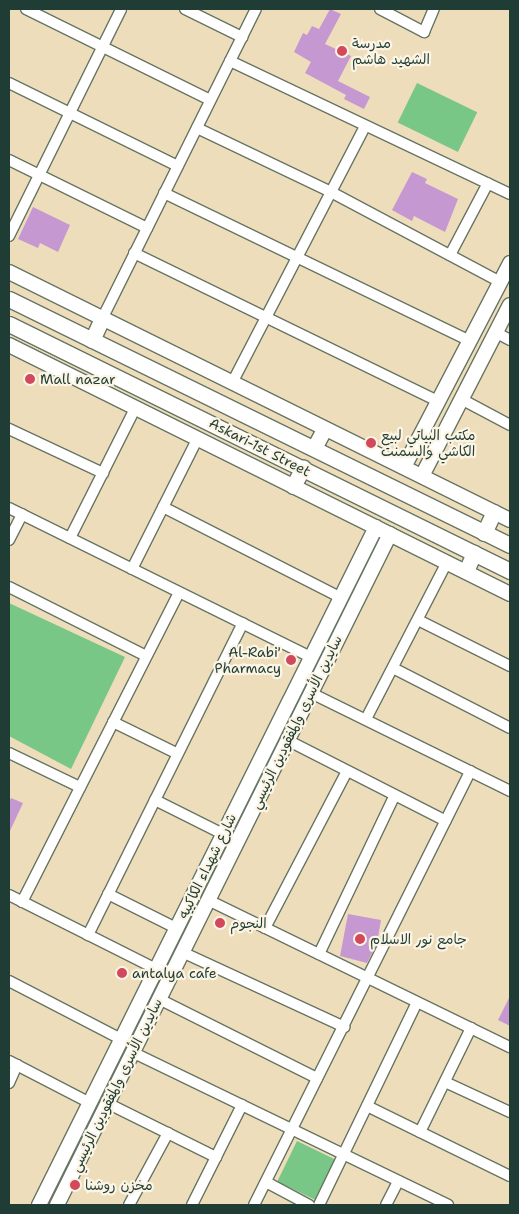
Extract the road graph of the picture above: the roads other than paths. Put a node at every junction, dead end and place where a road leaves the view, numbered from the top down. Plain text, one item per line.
1 (26, 9) edge
2 (121, 9) edge
3 (185, 9) edge
4 (256, 9) edge
5 (380, 9) edge
6 (434, 9) edge
7 (242, 37) junction
8 (102, 45) junction
9 (230, 62) junction
10 (9, 83) edge
11 (210, 100) junction
12 (68, 112) junction
13 (366, 126) junction
14 (197, 128) junction
15 (9, 160) edge
16 (178, 166) junction
17 (39, 174) junction
18 (488, 183) junction
19 (331, 192) junction
20 (164, 193) junction
21 (510, 194) edge
22 (147, 228) junction
23 (9, 236) edge
24 (134, 253) junction
25 (298, 256) junction
26 (450, 256) junction
27 (510, 263) edge
28 (9, 272) edge
29 (500, 282) junction
30 (9, 300) edge
31 (510, 306) edge
32 (265, 318) junction
33 (102, 319) junction
34 (9, 324) edge
35 (497, 333) junction
36 (92, 340) junction
37 (510, 340) edge
38 (470, 341) junction
39 (9, 345) edge
40 (232, 383) junction
41 (464, 400) junction
42 (439, 402) junction
43 (135, 409) junction
44 (431, 417) junction
45 (510, 425) edge
46 (448, 427) junction
47 (9, 429) edge
48 (324, 429) junction
49 (197, 440) junction
50 (314, 448) junction
51 (303, 468) junction
52 (404, 468) junction
53 (103, 472) junction
54 (422, 476) junction
55 (293, 486) junction
56 (392, 487) junction
57 (411, 497) junction
58 (164, 507) junction
59 (382, 507) junction
60 (9, 508) edge
61 (494, 512) junction
62 (22, 514) junction
63 (401, 516) junction
64 (510, 520) edge
65 (376, 527) junction
66 (484, 533) junction
67 (390, 534) junction
68 (70, 538) junction
69 (9, 540) edge
70 (510, 546) edge
71 (474, 553) junction
72 (447, 562) junction
73 (132, 569) junction
74 (466, 571) junction
75 (510, 571) edge
76 (9, 587) edge
77 (179, 592) junction
78 (510, 594) edge
79 (340, 598) junction
80 (418, 620) junction
81 (243, 623) junction
82 (146, 656) junction
83 (311, 657) junction
84 (510, 666) edge
85 (393, 668) junction
86 (311, 693) junction
87 (366, 719) junction
88 (113, 722) junction
89 (510, 728) edge
90 (287, 740) junction
91 (9, 753) edge
92 (178, 754) junction
93 (347, 771) junction
94 (470, 771) junction
95 (80, 787) junction
96 (510, 791) edge
97 (395, 795) junction
98 (155, 800) junction
99 (446, 821) junction
100 (223, 834) junction
101 (108, 894) junction
102 (9, 896) edge
103 (208, 900) junction
104 (22, 902) junction
105 (176, 928) junction
106 (265, 928) junction
107 (88, 935) junction
108 (182, 952) junction
109 (319, 954) junction
110 (156, 969) junction
111 (369, 978) junction
112 (9, 980) edge
113 (159, 999) junction
114 (417, 1002) junction
115 (344, 1027) junction
116 (471, 1028) junction
117 (121, 1039) junction
118 (510, 1047) edge
119 (132, 1052) junction
120 (13, 1063) edge
121 (106, 1070) junction
122 (120, 1076) junction
123 (318, 1078) junction
124 (445, 1082) junction
125 (9, 1083) edge
126 (108, 1102) junction
127 (90, 1103) junction
128 (242, 1105) junction
129 (367, 1106) junction
130 (510, 1112) edge
131 (291, 1130) junction
132 (420, 1132) junction
133 (168, 1133) junction
134 (343, 1155) junction
135 (216, 1157) junction
136 (510, 1176) edge
137 (398, 1181) junction
138 (266, 1182) junction
139 (39, 1205) edge
140 (57, 1205) edge
141 (129, 1205) edge
142 (192, 1205) edge
143 (254, 1205) edge
144 (309, 1205) edge
145 (318, 1205) edge
146 (386, 1205) edge
147 (445, 1205) edge

1 - 8 street
2 - 8 street
3 - 7 street
4 - 7 street
5 - 6 street
7 - 9 street
8 - 11 street
8 - 12 street
9 - 11 street
9 - 13 street
10 - 12 street
11 - 14 street
12 - 16 street
12 - 17 street
13 - 18 street
13 - 19 street
14 - 16 street
14 - 19 street
15 - 17 street
16 - 20 street
17 - 22 street
17 - 23 street
18 - 21 street
18 - 26 street
19 - 25 street
19 - 26 street
20 - 22 street
20 - 25 street
22 - 24 street
24 - 32 street
24 - 33 street
25 - 32 street
25 - 38 street
26 - 29 street
27 - 29 main road
28 - 33 main road
29 - 38 main road
30 - 36 main road, Askari-1st Street
31 - 35 main road
32 - 40 street
32 - 42 street
33 - 36 main road
33 - 40 main road
34 - 51 main road, Askari-1st Street
35 - 37 street
35 - 41 main road
36 - 50 main road, Askari-1st Street
38 - 42 main road
39 - 43 main road
40 - 48 main road
41 - 45 street
41 - 46 main road
42 - 44 main road
43 - 49 main road
43 - 53 street
44 - 46 main road
44 - 52 main road
46 - 54 main road
47 - 53 street
48 - 50 main road
48 - 52 main road
49 - 55 main road
49 - 58 street
50 - 56 main road, Askari-1st Street
51 - 55 main road
51 - 59 main road, Askari-1st Street
52 - 54 main road
53 - 68 street
54 - 61 main road
55 - 65 main road
56 - 57 main road, Askari-1st Street
56 - 59 main road
57 - 63 main road
57 - 66 main road, Askari-1st Street
58 - 73 street
58 - 79 street
59 - 63 main road, Askari-1st Street
60 - 62 street
61 - 64 main road
61 - 66 main road
62 - 68 street
62 - 69 street
63 - 71 main road, Askari-1st Street
65 - 67 main road
65 - 79 main road, شارع شهداء الكاكييه
66 - 70 main road, Askari-1st Street
67 - 72 main road
67 - 86 main road, سايدين الأسرى والمفقودين الرئيسي
68 - 73 street
71 - 74 main road
71 - 75 main road, Askari-1st Street
72 - 74 main road
72 - 80 street
73 - 77 street
74 - 78 main road
76 - 82 street
77 - 81 street
77 - 82 street
79 - 83 main road, شارع شهداء الكاكييه
80 - 84 street
80 - 85 street
81 - 83 street
81 - 92 street
82 - 88 street
83 - 100 main road, شارع شهداء الكاكييه
85 - 87 street
85 - 89 street
86 - 87 street
86 - 90 main road, سايدين الأسرى والمفقودين الرئيسي
87 - 94 street
88 - 92 street
88 - 95 street
90 - 93 street
90 - 103 main road, سايدين الأسرى والمفقودين الرئيسي
91 - 95 street
92 - 98 street
93 - 97 street
93 - 106 street
94 - 96 street
94 - 99 street
95 - 104 street
97 - 99 street
97 - 109 street
98 - 100 street
98 - 101 street
99 - 111 street
100 - 105 main road, شارع شهداء الكاكييه
101 - 105 street
101 - 107 street
102 - 104 street
103 - 106 street
103 - 108 main road, سايدين الأسرى والمفقودين الرئيسي
104 - 107 street
105 - 110 main road, شارع شهداء الكاكييه
106 - 109 street
107 - 110 street
108 - 113 main road, سايدين الأسرى والمفقودين الرئيسي
108 - 115 street
109 - 111 street
110 - 117 main road, شارع شهداء الكاكييه
111 - 114 street
111 - 115 street
112 - 117 street
113 - 119 main road, سايدين الأسرى والمفقودين الرئيسي
113 - 123 street
114 - 116 street
114 - 129 street
115 - 123 street
116 - 118 street
116 - 124 street
117 - 121 main road, شارع شهداء الكاكييه
119 - 122 main road, سايدين الأسرى والمفقودين الرئيسي
119 - 128 street
120 - 125 street
120 - 127 street
121 - 122 main road
121 - 127 main road, شارع شهداء الكاكييه
122 - 126 main road, سايدين الأسرى والمفقودين الرئيسي
123 - 131 street
124 - 130 street
124 - 132 street
126 - 133 street
126 - 140 main road, سايدين الأسرى والمفقودين الرئيسي
127 - 139 main road, شارع شهداء الكاكييه
128 - 131 street
128 - 135 street
129 - 132 street
129 - 134 street
131 - 134 street
131 - 138 street
132 - 136 street
133 - 135 street
133 - 141 street
134 - 137 street
134 - 145 street
135 - 142 street
137 - 146 street
137 - 147 street
138 - 143 street
138 - 144 street

